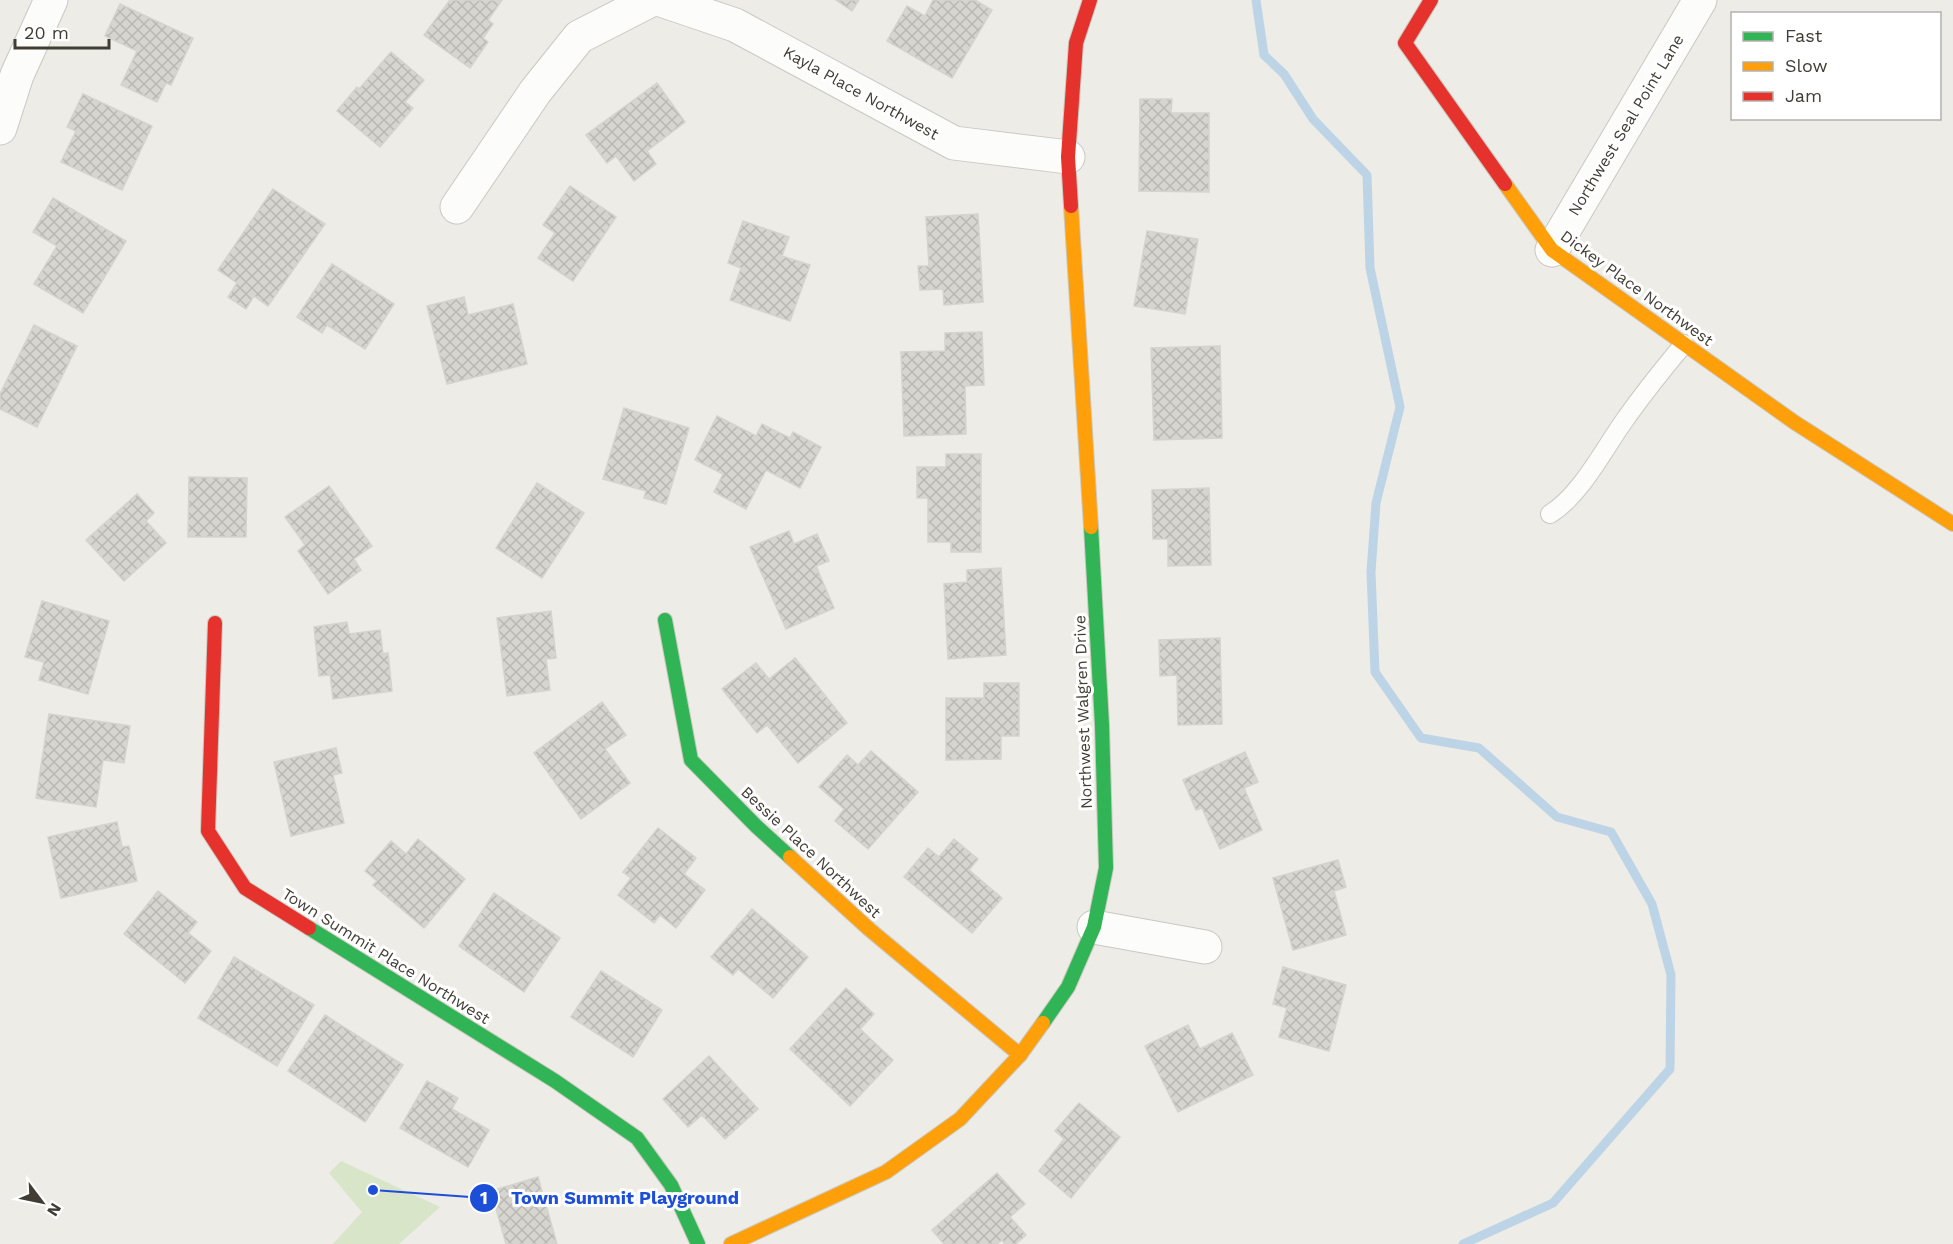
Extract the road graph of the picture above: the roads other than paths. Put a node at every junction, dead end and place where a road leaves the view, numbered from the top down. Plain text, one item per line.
1 (51, 0) edge
2 (651, 0) edge
3 (661, 0) edge
4 (1090, 0) edge
5 (1431, 0) edge
6 (1700, 0) edge
7 (9, 73) edge
8 (0, 128) edge
9 (1068, 157) junction
10 (457, 207) dead end
11 (1552, 250) junction
12 (1684, 344) junction
13 (1550, 514) dead end
14 (1953, 524) edge
15 (665, 620) dead end
16 (215, 623) dead end
17 (1094, 927) junction
18 (1204, 947) dead end
19 (1020, 1055) junction
20 (698, 1244) edge
21 (731, 1244) edge

1 - 7 street
2 - 10 street
3 - 9 street, Kayla Place Northwest
4 - 9 street, Northwest Walgren Drive
5 - 11 street, Dickey Place Northwest
6 - 11 street, Northwest Seal Point Lane
7 - 8 street
9 - 17 street, Northwest Walgren Drive
11 - 12 street, Dickey Place Northwest
12 - 13 lane
12 - 14 street, Dickey Place Northwest
15 - 19 street, Bessie Place Northwest
16 - 20 street, Town Summit Place Northwest
17 - 18 street
17 - 19 street, Northwest Walgren Drive
19 - 21 street, Northwest Walgren Drive

